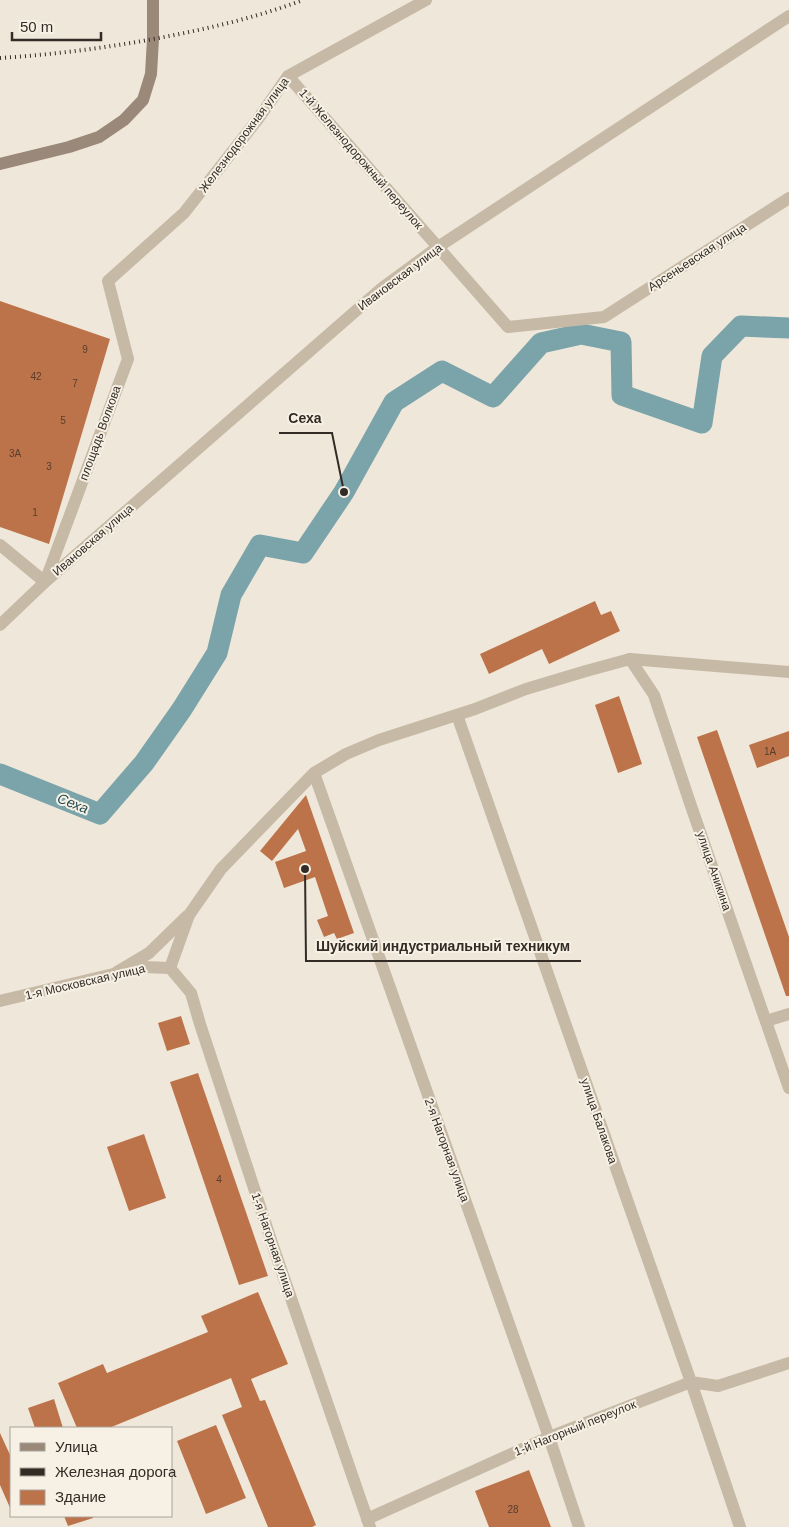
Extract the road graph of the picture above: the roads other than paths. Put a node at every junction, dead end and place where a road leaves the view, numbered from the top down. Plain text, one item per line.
1 (153, 0) edge
2 (426, 0) edge
3 (789, 16) edge
4 (288, 76) junction
5 (0, 164) edge
6 (789, 198) edge
7 (438, 247) junction
8 (108, 281) joint
9 (604, 317) joint
10 (0, 545) edge
11 (45, 582) junction
12 (0, 625) edge
13 (630, 659) junction
14 (789, 672) edge
15 (457, 715) junction
16 (314, 773) junction
17 (189, 915) junction
18 (170, 968) junction
19 (112, 974) junction
20 (0, 1001) edge
21 (789, 1014) edge
22 (766, 1021) junction
23 (789, 1088) edge
24 (789, 1362) edge
25 (691, 1382) junction
26 (549, 1437) junction
27 (369, 1523) edge
28 (579, 1527) edge
29 (740, 1527) edge

1 - 5 main road
2 - 4 street, Железнодорожная улица
3 - 7 street, Ивановская улица
4 - 7 street, 1-й Железнодорожный переулок
4 - 8 street, Железнодорожная улица
6 - 9 street, Арсеньевская улица
7 - 9 street, 1-й Железнодорожный переулок
7 - 11 street, Ивановская улица
8 - 11 street, площадь Волкова
10 - 11 street
11 - 12 street, Ивановская улица
13 - 14 street
13 - 15 street
13 - 22 street, улица Аникина
15 - 16 street
15 - 25 street, улица Балакова
16 - 17 street
16 - 26 street, 2-я Нагорная улица
17 - 18 street
17 - 19 street
18 - 19 street, 1-я Московская улица
18 - 27 street, 1-я Нагорная улица
19 - 20 street, 1-я Московская улица
21 - 22 street
22 - 23 street, улица Аникина
24 - 25 street, 1-й Нагорный переулок
25 - 26 street, 1-й Нагорный переулок
25 - 29 street, улица Балакова
26 - 27 street, 1-й Нагорный переулок
26 - 28 street, 2-я Нагорная улица

